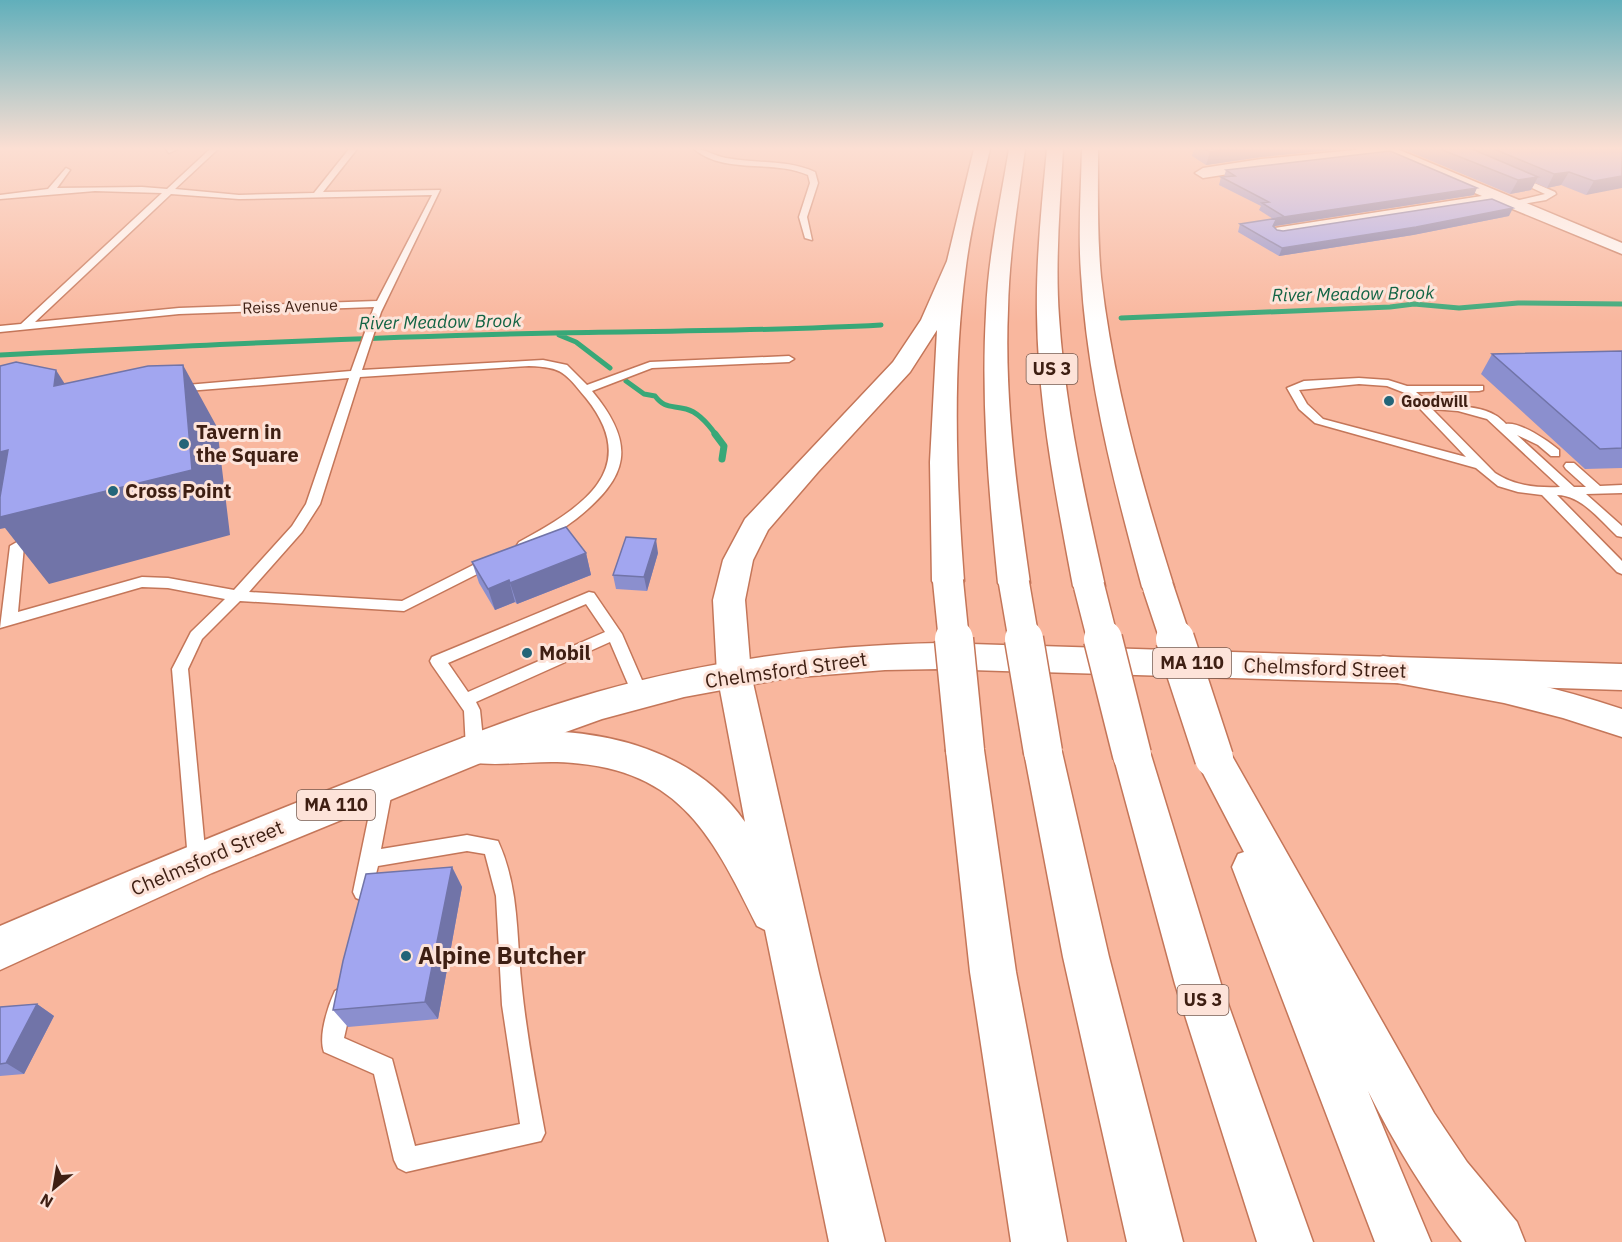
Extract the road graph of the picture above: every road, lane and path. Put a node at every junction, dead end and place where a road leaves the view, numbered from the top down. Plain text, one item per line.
1 (152, 207) edge
2 (430, 207) edge
3 (806, 207) edge
4 (968, 207) edge
5 (1008, 207) edge
6 (1051, 207) edge
7 (1090, 207) edge
8 (1463, 207) edge
9 (1520, 207) edge
10 (1281, 232) edge
11 (808, 238) dead end
12 (1622, 249) edge
13 (956, 262) junction
14 (380, 304) junction
15 (25, 326) junction
16 (0, 329) edge
17 (789, 359) dead end
18 (357, 373) junction
19 (1479, 388) dead end
20 (1407, 389) junction
21 (165, 390) edge
22 (585, 390) junction
23 (1422, 404) junction
24 (1491, 417) junction
25 (1555, 453) dead end
26 (1480, 465) junction
27 (1570, 466) dead end
28 (1596, 489) junction
29 (1622, 489) edge
30 (1570, 490) junction
31 (1545, 491) junction
32 (1622, 533) edge
33 (17, 546) edge
34 (1622, 569) edge
35 (237, 596) junction
36 (5, 621) edge
37 (614, 634) junction
38 (1383, 669) junction
39 (734, 674) junction
40 (1622, 677) edge
41 (640, 694) junction
42 (465, 700) junction
43 (1622, 723) edge
44 (475, 749) junction
45 (1214, 758) junction
46 (384, 786) junction
47 (369, 859) junction
48 (197, 860) junction
49 (358, 917) edge
50 (0, 948) edge
51 (796, 973) junction
52 (346, 975) edge
53 (857, 1242) edge
54 (1039, 1242) edge
55 (1155, 1242) edge
56 (1285, 1242) edge
57 (1403, 1242) edge
58 (1497, 1242) edge

1 - 15 lane
2 - 14 lane
3 - 11 lane
4 - 13 main road
5 - 55 main road, bridge
6 - 56 main road, US 3, bridge
7 - 45 main road, bridge
8 - 10 street
9 - 12 street
13 - 39 main road
13 - 54 main road, bridge
14 - 15 lane, Reiss Avenue
14 - 18 lane
15 - 16 lane, Reiss Avenue
17 - 22 lane
18 - 21 lane
18 - 22 lane
18 - 35 lane
19 - 20 lane
20 - 23 lane
20 - 26 lane
22 - 35 lane
23 - 24 lane
23 - 26 lane
24 - 25 lane
24 - 30 lane
26 - 31 lane
27 - 28 lane
28 - 29 lane
28 - 30 lane
30 - 31 lane
30 - 32 lane
31 - 34 lane
33 - 36 lane
35 - 36 lane
35 - 48 lane
37 - 41 lane
37 - 42 lane
37 - 42 lane
38 - 39 main road, Chelmsford Street / MA 110
38 - 40 main road, Chelmsford Street / MA 110
38 - 43 main road
39 - 41 main road, Chelmsford Street / MA 110
39 - 51 main road
41 - 44 main road, Chelmsford Street / MA 110
42 - 44 lane
44 - 46 main road, Chelmsford Street / MA 110
44 - 51 main road
45 - 57 main road
45 - 58 main road
46 - 47 lane
46 - 48 main road, Chelmsford Street / MA 110
47 - 49 lane
47 - 52 lane
48 - 50 main road, Chelmsford Street / MA 110
51 - 53 main road

